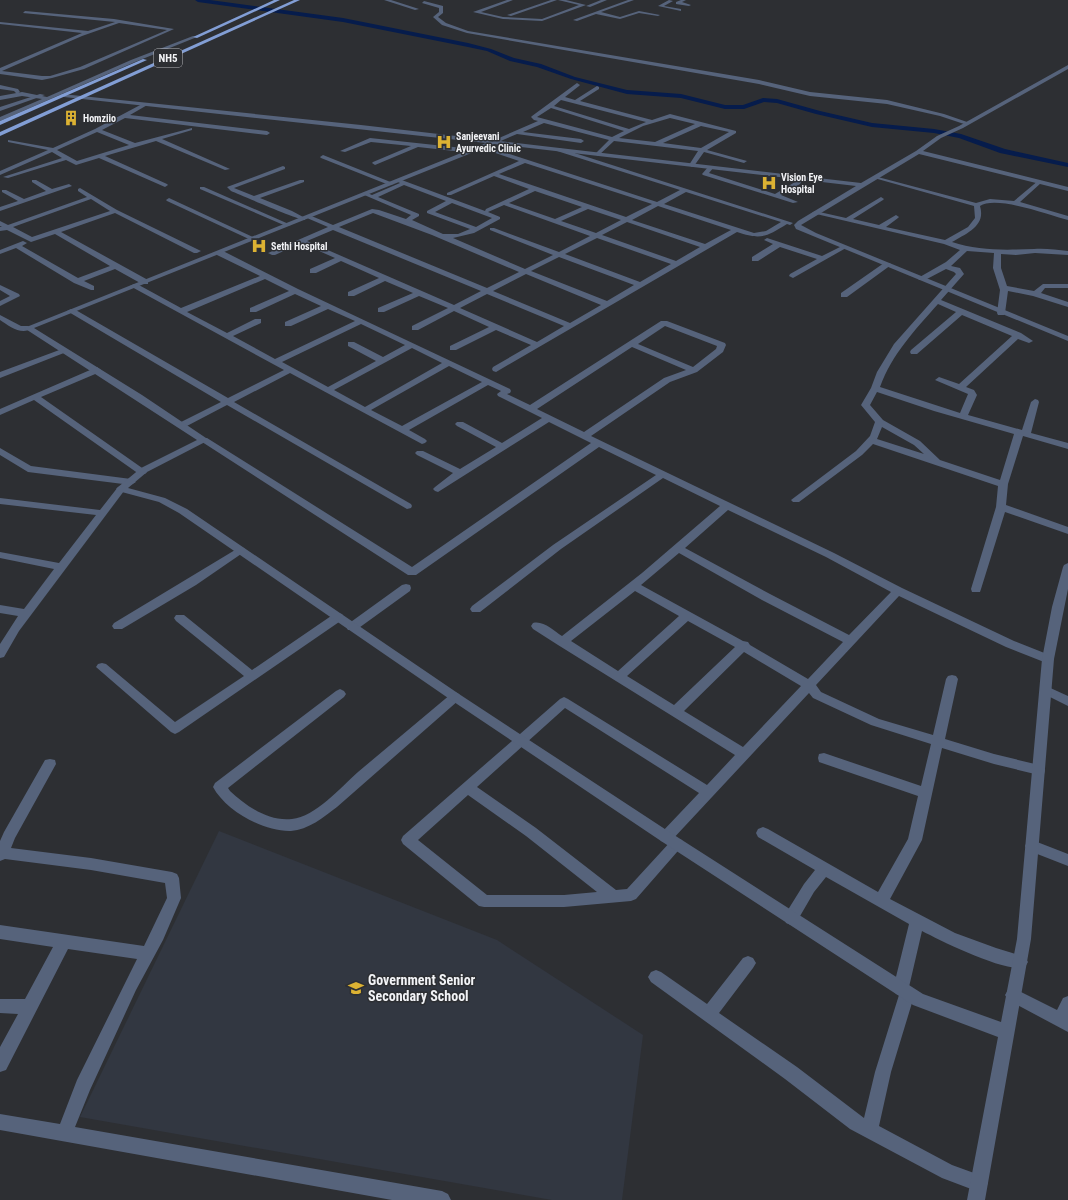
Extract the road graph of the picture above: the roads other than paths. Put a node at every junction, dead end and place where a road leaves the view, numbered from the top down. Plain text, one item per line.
1 (278, 0) edge
2 (288, 0) edge
3 (298, 0) edge
4 (386, 0) edge
5 (432, 0) edge
6 (511, 0) edge
7 (555, 0) edge
8 (560, 0) edge
9 (605, 0) edge
10 (632, 0) edge
11 (669, 0) edge
12 (684, 0) edge
13 (269, 2) edge
14 (424, 2) junction
15 (678, 3) junction
16 (583, 5) junction
17 (406, 6) junction
18 (588, 6) junction
19 (690, 6) dead end
20 (417, 9) dead end
21 (606, 10) junction
22 (630, 10) dead end
23 (679, 10) dead end
24 (26, 12) dead end
25 (639, 12) junction
26 (597, 13) junction
27 (658, 15) dead end
28 (503, 18) junction
29 (575, 20) dead end
30 (119, 22) junction
31 (0, 23) edge
32 (90, 32) junction
33 (195, 38) junction
34 (1068, 67) edge
35 (0, 71) edge
36 (577, 85) dead end
37 (0, 87) edge
38 (597, 88) dead end
39 (17, 92) junction
40 (64, 95) junction
41 (0, 97) edge
42 (36, 97) junction
43 (45, 97) junction
44 (82, 97) junction
45 (561, 98) junction
46 (55, 99) junction
47 (577, 101) junction
48 (70, 102) junction
49 (146, 104) junction
50 (550, 106) junction
51 (0, 108) edge
52 (124, 116) junction
53 (0, 118) edge
54 (544, 121) junction
55 (651, 121) junction
56 (0, 123) edge
57 (702, 123) junction
58 (967, 123) junction
59 (190, 128) dead end
60 (97, 130) junction
61 (630, 131) junction
62 (267, 133) dead end
63 (516, 133) junction
64 (0, 134) edge
65 (156, 139) junction
66 (613, 139) junction
67 (10, 141) dead end
68 (582, 141) dead end
69 (494, 142) junction
70 (656, 144) junction
71 (134, 145) junction
72 (418, 145) junction
73 (483, 147) junction
74 (52, 150) junction
75 (343, 150) dead end
76 (559, 150) junction
77 (702, 150) junction
78 (472, 151) junction
79 (918, 152) junction
80 (598, 154) junction
81 (99, 156) junction
82 (323, 157) dead end
83 (67, 158) junction
84 (524, 161) junction
85 (744, 161) dead end
86 (375, 162) dead end
87 (692, 165) junction
88 (711, 167) junction
89 (283, 168) dead end
90 (227, 169) dead end
91 (0, 173) edge
92 (493, 174) junction
93 (876, 177) junction
94 (0, 179) edge
95 (800, 179) junction
96 (34, 181) dead end
97 (302, 181) dead end
98 (1039, 182) junction
99 (400, 183) junction
100 (862, 185) junction
101 (68, 186) dead end
102 (165, 186) dead end
103 (202, 188) dead end
104 (536, 188) junction
105 (1068, 189) edge
106 (80, 190) dead end
107 (685, 190) junction
108 (4, 191) dead end
109 (52, 192) junction
110 (370, 196) junction
111 (775, 196) junction
112 (92, 198) junction
113 (255, 198) junction
114 (450, 198) junction
115 (881, 199) dead end
116 (169, 200) dead end
117 (24, 201) junction
118 (795, 202) dead end
119 (504, 203) junction
120 (1015, 203) junction
121 (657, 204) junction
122 (977, 205) junction
123 (586, 207) junction
124 (0, 209) edge
125 (488, 210) dead end
126 (115, 212) junction
127 (429, 212) junction
128 (815, 213) junction
129 (417, 214) junction
130 (896, 217) dead end
131 (306, 218) junction
132 (1068, 218) edge
133 (627, 220) junction
134 (847, 220) junction
135 (556, 221) junction
136 (786, 222) junction
137 (797, 225) junction
138 (288, 226) junction
139 (2, 227) edge
140 (334, 227) junction
141 (881, 227) junction
142 (475, 229) junction
143 (492, 229) dead end
144 (735, 230) junction
145 (57, 232) junction
146 (596, 236) junction
147 (254, 239) junction
148 (31, 240) junction
149 (767, 240) dead end
150 (302, 241) junction
151 (946, 242) junction
152 (779, 244) junction
153 (17, 246) junction
154 (706, 247) junction
155 (842, 248) junction
156 (965, 249) junction
157 (197, 251) dead end
158 (997, 251) junction
159 (0, 252) edge
160 (220, 252) junction
161 (272, 253) dead end
162 (1068, 253) edge
163 (560, 254) junction
164 (340, 258) junction
165 (755, 259) dead end
166 (823, 259) junction
167 (677, 264) junction
168 (887, 265) junction
169 (116, 266) junction
170 (945, 266) junction
171 (313, 271) dead end
172 (524, 272) junction
173 (266, 276) junction
174 (793, 276) dead end
175 (385, 278) junction
176 (922, 278) junction
177 (77, 281) junction
178 (145, 282) junction
179 (640, 285) junction
180 (134, 286) junction
181 (1068, 286) edge
182 (0, 287) edge
183 (91, 288) dead end
184 (1003, 288) junction
185 (947, 290) junction
186 (295, 291) junction
187 (487, 291) junction
188 (419, 293) junction
189 (351, 294) dead end
190 (1035, 294) junction
191 (844, 295) dead end
192 (936, 301) junction
193 (0, 304) edge
194 (606, 304) junction
195 (1068, 305) edge
196 (327, 306) junction
197 (454, 308) junction
198 (253, 310) dead end
199 (381, 310) dead end
200 (71, 311) junction
201 (182, 311) junction
202 (961, 312) junction
203 (1001, 313) junction
204 (1, 319) edge
205 (258, 321) dead end
206 (361, 321) junction
207 (288, 324) dead end
208 (570, 326) junction
209 (495, 327) junction
210 (28, 328) junction
211 (415, 328) dead end
212 (1018, 335) junction
213 (227, 336) junction
214 (1068, 339) edge
215 (1030, 340) dead end
216 (351, 344) dead end
217 (632, 344) junction
218 (412, 345) junction
219 (536, 345) junction
220 (453, 348) dead end
221 (65, 351) junction
222 (914, 352) dead end
223 (383, 361) junction
224 (275, 362) junction
225 (448, 363) junction
226 (496, 369) dead end
227 (96, 370) junction
228 (290, 370) junction
229 (694, 370) junction
230 (0, 375) edge
231 (938, 380) dead end
232 (488, 382) junction
233 (960, 387) junction
234 (875, 388) junction
235 (328, 390) junction
236 (35, 396) junction
237 (227, 402) junction
238 (1035, 402) dead end
239 (531, 409) junction
240 (365, 410) junction
241 (0, 412) edge
242 (963, 416) junction
243 (549, 418) junction
244 (880, 422) junction
245 (460, 424) dead end
246 (182, 425) junction
247 (402, 430) junction
248 (1023, 434) junction
249 (584, 436) junction
250 (204, 440) junction
251 (870, 440) junction
252 (422, 441) dead end
253 (598, 443) junction
254 (1068, 446) edge
255 (503, 447) junction
256 (0, 451) edge
257 (420, 453) dead end
258 (939, 464) junction
259 (142, 472) junction
260 (460, 473) junction
261 (663, 474) junction
262 (1003, 484) junction
263 (126, 486) junction
264 (438, 489) dead end
265 (796, 500) dead end
266 (0, 501) edge
267 (727, 505) junction
268 (407, 506) dead end
269 (1001, 507) junction
270 (103, 513) junction
271 (1068, 530) edge
272 (679, 549) junction
273 (240, 550) junction
274 (0, 555) edge
275 (62, 567) junction
276 (1068, 567) edge
277 (633, 586) junction
278 (1066, 587) edge
279 (406, 588) dead end
280 (976, 589) dead end
281 (898, 591) junction
282 (0, 609) edge
283 (476, 609) dead end
284 (26, 613) junction
285 (687, 615) junction
286 (180, 618) dead end
287 (338, 618) junction
288 (118, 626) dead end
289 (537, 626) dead end
290 (352, 627) junction
291 (851, 641) junction
292 (562, 642) junction
293 (744, 645) junction
294 (0, 654) edge
295 (1048, 659) junction
296 (102, 667) dead end
297 (252, 676) junction
298 (620, 676) junction
299 (952, 679) dead end
300 (809, 685) junction
301 (1046, 690) junction
302 (340, 694) dead end
303 (454, 697) junction
304 (1068, 701) edge
305 (676, 711) junction
306 (522, 741) junction
307 (939, 741) junction
308 (744, 754) junction
309 (824, 758) dead end
310 (50, 764) dead end
311 (1039, 770) junction
312 (467, 787) junction
313 (708, 792) junction
314 (925, 793) junction
315 (763, 833) dead end
316 (671, 840) junction
317 (1032, 846) junction
318 (1, 854) edge
319 (1068, 860) edge
320 (824, 869) junction
321 (613, 896) junction
322 (881, 901) junction
323 (791, 918) junction
324 (917, 922) junction
325 (0, 932) edge
326 (64, 941) junction
327 (148, 954) junction
328 (1020, 962) junction
329 (748, 963) dead end
330 (656, 977) dead end
331 (904, 991) junction
332 (1014, 995) junction
333 (1068, 1003) edge
334 (0, 1006) edge
335 (29, 1007) junction
336 (710, 1014) junction
337 (1064, 1022) edge
338 (1007, 1032) junction
339 (0, 1064) edge
340 (0, 1122) edge
341 (870, 1130) junction
342 (64, 1134) junction
343 (979, 1183) junction
344 (442, 1200) edge
345 (976, 1200) edge

1 - 13 highway
2 - 33 highway, NH5
3 - 44 highway, NH5
4 - 17 street
5 - 14 street
6 - 28 street
7 - 28 street
8 - 16 street
9 - 18 street
10 - 21 street
11 - 15 street
11 - 23 street
12 - 15 street
13 - 33 highway
13 - 33 highway
14 - 17 street
14 - 58 street
15 - 19 street
16 - 18 street
16 - 28 street
17 - 20 street
18 - 21 street
21 - 26 street
22 - 25 street
24 - 30 street
25 - 26 street
25 - 27 street
26 - 29 street
30 - 32 street
30 - 35 street
31 - 32 street
32 - 35 street
33 - 40 highway, NH5
33 - 43 street
34 - 58 street
36 - 45 street
37 - 39 street
38 - 47 street
39 - 41 street
39 - 43 street
40 - 44 street
40 - 46 highway, NH5
41 - 42 street
42 - 43 street
42 - 51 street
43 - 46 street
43 - 53 street
44 - 48 highway, NH5
44 - 49 street
45 - 47 street
45 - 50 street
46 - 48 street
46 - 56 highway, NH5
47 - 55 street
48 - 64 highway, NH5
49 - 52 street
49 - 69 street
50 - 54 street
50 - 61 street
52 - 60 street
52 - 62 street
54 - 63 street
54 - 66 street
55 - 57 street
55 - 61 street
57 - 70 street
57 - 77 street
58 - 79 street
59 - 65 street
60 - 71 street
60 - 74 street
61 - 66 street
63 - 68 street
63 - 69 street
65 - 71 street
65 - 90 street
66 - 70 street
66 - 80 street
67 - 74 street
69 - 73 street
69 - 76 street
70 - 77 street
71 - 81 street
72 - 75 street
72 - 78 street
72 - 86 street
73 - 78 street
73 - 84 street
74 - 83 street
74 - 91 street
76 - 80 street
76 - 107 street
77 - 85 street
77 - 87 street
78 - 99 street
79 - 93 street
79 - 98 street
80 - 87 street
81 - 83 street
81 - 102 street
82 - 99 street
83 - 94 street
84 - 92 street
84 - 121 street
87 - 88 street
88 - 95 street
88 - 111 street
89 - 113 street
92 - 104 street
92 - 114 street
93 - 100 street
93 - 122 street
95 - 100 street
95 - 111 street
96 - 109 street
97 - 113 street
98 - 105 street
98 - 120 street
99 - 110 street
99 - 110 street
99 - 114 street
100 - 128 street
101 - 109 street
103 - 138 street
104 - 119 street
104 - 123 street
106 - 112 street
107 - 121 street
107 - 136 street
108 - 117 street
109 - 117 street
110 - 129 street
110 - 131 street
111 - 118 street
112 - 126 street
112 - 139 street
113 - 131 street
114 - 127 street
114 - 142 street
115 - 134 street
116 - 147 street
117 - 124 street
119 - 125 street
119 - 135 street
120 - 122 street
120 - 132 street
121 - 133 street
121 - 144 street
122 - 151 street
123 - 133 street
123 - 135 street
126 - 145 street
126 - 157 street
127 - 129 street
127 - 142 street
128 - 134 street
128 - 137 street
129 - 142 street
130 - 141 street
131 - 138 street
131 - 140 street
133 - 146 street
133 - 154 street
134 - 141 street
135 - 146 street
136 - 137 street
136 - 144 street
137 - 155 street
138 - 147 street
139 - 148 street
140 - 150 street
140 - 172 street
140 - 187 street
141 - 151 street
143 - 163 street
144 - 154 street
145 - 148 street
145 - 169 street
146 - 163 street
146 - 167 street
147 - 160 street
148 - 153 street
149 - 152 street
150 - 161 street
150 - 164 street
151 - 156 street
152 - 165 street
152 - 166 street
153 - 159 street
153 - 177 street
154 - 167 street
155 - 166 street
155 - 168 street
156 - 158 street
156 - 170 street
158 - 162 street
158 - 184 street
160 - 173 street
160 - 178 street
163 - 172 street
163 - 179 street
164 - 171 street
164 - 175 street
166 - 174 street
167 - 179 street
168 - 176 street
168 - 191 street
169 - 177 street
169 - 178 street
170 - 176 street
170 - 185 street
172 - 187 street
172 - 194 street
173 - 186 street
173 - 201 street
175 - 188 street
175 - 189 street
176 - 185 street
177 - 183 street
178 - 180 street
179 - 194 street
180 - 200 street
180 - 201 street
181 - 190 street
182 - 193 street
184 - 190 street
184 - 203 street
185 - 192 street
185 - 203 street
186 - 196 street
186 - 198 street
187 - 197 street
187 - 208 street
188 - 197 street
188 - 199 street
190 - 195 street
192 - 202 street
192 - 234 street
194 - 208 street
196 - 206 street
196 - 207 street
197 - 209 street
197 - 211 street
200 - 210 street
200 - 237 street
201 - 213 street
202 - 212 street
202 - 222 street
203 - 214 street
204 - 210 street
205 - 213 street
206 - 218 street
206 - 224 street
208 - 219 street
209 - 219 street
209 - 220 street
210 - 221 street
212 - 215 street
212 - 233 street
213 - 224 street
216 - 223 street
217 - 229 street
217 - 229 street
217 - 239 street
218 - 223 street
218 - 225 street
219 - 226 street
221 - 227 street
221 - 230 street
223 - 235 street
224 - 228 street
225 - 232 street
225 - 240 street
227 - 236 street
227 - 246 street
228 - 235 street
228 - 237 street
229 - 249 street
231 - 233 street
232 - 239 street
232 - 247 street
233 - 242 street
234 - 242 street
234 - 244 street
235 - 240 street
236 - 241 street
236 - 259 street
237 - 246 street
237 - 268 street
238 - 248 street
239 - 243 street
240 - 247 street
242 - 248 street
243 - 249 street
243 - 255 street
244 - 251 street
244 - 258 street
245 - 255 street
246 - 250 street
247 - 252 street
248 - 254 street
248 - 262 street
249 - 253 street
250 - 253 street
250 - 259 street
251 - 258 street
251 - 265 street
253 - 261 street
255 - 260 street
256 - 263 street
257 - 260 street
258 - 262 street
259 - 263 street
260 - 264 street
261 - 267 street
261 - 283 street
262 - 269 street
263 - 270 street
263 - 273 street
266 - 270 street
267 - 272 street
267 - 281 street
269 - 271 street
269 - 280 street
270 - 275 street
272 - 277 street
272 - 291 street
273 - 287 street
273 - 288 street
274 - 275 street
275 - 284 street
276 - 278 street
277 - 285 street
277 - 292 street
278 - 295 street
279 - 290 street
281 - 291 street
281 - 295 street
282 - 284 street
284 - 294 street
285 - 293 street
285 - 298 street
286 - 297 street
287 - 290 street
287 - 297 street
289 - 292 street
290 - 303 street
291 - 300 street
292 - 298 street
293 - 300 street
293 - 305 street
295 - 301 street
296 - 297 street
298 - 305 street
299 - 307 street
300 - 307 street
300 - 308 street
301 - 304 street
301 - 311 street
302 - 303 street
303 - 306 street
305 - 308 street
306 - 312 street
306 - 313 street
306 - 316 street
307 - 311 street
307 - 314 street
308 - 313 street
309 - 314 street
310 - 318 street
311 - 317 street
312 - 321 street
312 - 321 street
313 - 316 street
314 - 322 street
315 - 320 street
316 - 321 street
316 - 323 street
317 - 319 street
317 - 328 street
318 - 327 street
320 - 322 street
320 - 323 street
322 - 324 street
323 - 331 street
324 - 328 street
324 - 331 street
325 - 326 street
326 - 327 street
326 - 335 street
327 - 342 street
328 - 332 street
329 - 336 street
330 - 336 street
331 - 338 street
331 - 341 street
332 - 337 street
332 - 338 street
333 - 337 street
334 - 335 street
335 - 339 street
336 - 341 street
338 - 343 street
340 - 342 street
341 - 343 street
342 - 344 street
343 - 345 street

